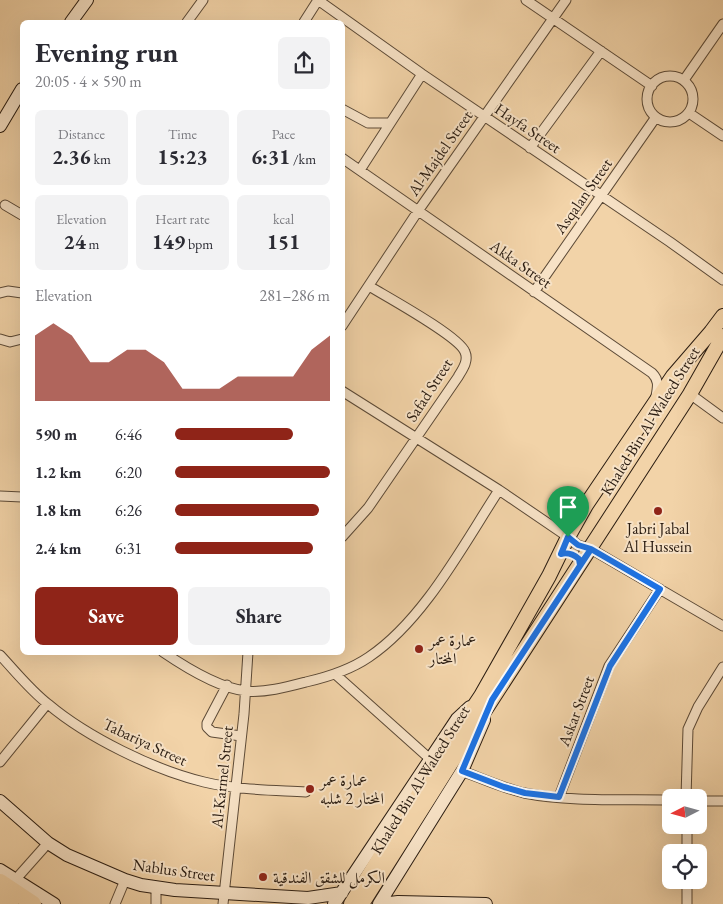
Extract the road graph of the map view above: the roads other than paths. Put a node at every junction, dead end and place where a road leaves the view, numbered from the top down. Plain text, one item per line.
1 (87, 0) edge
2 (203, 0) edge
3 (318, 0) edge
4 (526, 0) edge
5 (566, 0) edge
6 (553, 19) junction
7 (72, 20) edge
8 (188, 20) edge
9 (305, 20) edge
10 (723, 24) edge
11 (601, 51) junction
12 (422, 74) junction
13 (684, 80) junction
14 (652, 86) junction
15 (20, 96) edge
16 (345, 111) edge
17 (689, 113) junction
18 (484, 117) junction
19 (656, 117) junction
20 (389, 123) junction
21 (0, 126) edge
22 (723, 136) edge
23 (530, 148) junction
24 (345, 160) edge
25 (360, 170) junction
26 (601, 196) junction
27 (5, 205) dead end
28 (418, 211) junction
29 (20, 214) edge
30 (723, 280) edge
31 (369, 286) junction
32 (534, 292) junction
33 (0, 293) edge
34 (20, 294) edge
35 (723, 316) edge
36 (345, 322) edge
37 (723, 336) edge
38 (20, 340) edge
39 (1, 343) edge
40 (673, 376) junction
41 (345, 394) edge
42 (690, 394) junction
43 (652, 408) junction
44 (723, 418) edge
45 (416, 438) junction
46 (499, 490) junction
47 (0, 496) edge
48 (20, 497) edge
49 (345, 534) edge
50 (568, 537) junction
51 (591, 549) junction
52 (561, 554) junction
53 (580, 565) junction
54 (660, 589) junction
55 (723, 626) edge
56 (0, 655) edge
57 (168, 655) edge
58 (248, 655) edge
59 (723, 667) edge
60 (335, 674) junction
61 (227, 685) junction
62 (246, 691) junction
63 (486, 698) junction
64 (47, 704) junction
65 (242, 736) junction
66 (460, 738) junction
67 (430, 759) junction
68 (0, 762) edge
69 (462, 771) junction
70 (236, 788) junction
71 (686, 789) edge
72 (306, 792) dead end
73 (559, 797) junction
74 (662, 800) edge
75 (0, 801) edge
76 (708, 801) edge
77 (723, 802) edge
78 (48, 843) junction
79 (0, 870) edge
80 (16, 879) junction
81 (125, 880) junction
82 (0, 882) edge
83 (156, 887) junction
84 (389, 888) junction
85 (687, 889) edge
86 (0, 898) edge
87 (224, 898) edge
88 (346, 899) edge
89 (313, 901) edge
90 (410, 902) junction
91 (10, 904) edge
92 (33, 904) edge
93 (54, 904) edge
94 (115, 904) edge
95 (156, 904) edge
96 (334, 904) edge
97 (362, 904) edge
98 (380, 904) edge
99 (486, 904) edge
100 (687, 904) edge

1 - 7 street
2 - 8 street
3 - 9 street
3 - 12 street, Hayfa Street
4 - 6 street
5 - 6 street, Al-Majdel Street
6 - 11 street
6 - 18 street, Al-Majdel Street
10 - 13 street
11 - 14 street
11 - 23 street
12 - 18 street, Hayfa Street
12 - 20 street
13 - 14 street
13 - 17 street
14 - 19 street
15 - 21 street
16 - 20 street
17 - 19 street
17 - 22 street
18 - 23 street, Hayfa Street
18 - 28 street, Al-Majdel Street
19 - 26 street, Asqalan Street
20 - 25 street
23 - 26 street, Hayfa Street
24 - 25 street, Akka Street
25 - 28 street, Akka Street
26 - 30 street, Hayfa Street
26 - 32 street, Asqalan Street
27 - 29 street
28 - 31 street, Al-Majdel Street
28 - 32 street, Akka Street
31 - 36 street, Al-Majdel Street
31 - 45 street, Safad Street
32 - 43 street, Akka Street
33 - 34 street
35 - 40 main road, Khaled Bin Al-Waleed Street
37 - 42 main road, Khaled Bin Al-Waleed Street
38 - 39 street
40 - 42 main road
40 - 43 main road, Khaled Bin Al-Waleed Street
41 - 45 street
42 - 44 street
42 - 51 main road, Khaled Bin Al-Waleed Street
43 - 50 main road, Khaled Bin Al-Waleed Street
45 - 46 street
45 - 49 street, Safad Street
46 - 50 street
46 - 60 street
47 - 48 street
50 - 51 street
50 - 52 main road, Khaled Bin Al-Waleed Street
51 - 53 main road, Khaled Bin Al-Waleed Street
51 - 54 street
52 - 53 main road
52 - 63 main road, Khaled Bin Al-Waleed Street
53 - 63 main road, Khaled Bin Al-Waleed Street
54 - 55 street
54 - 73 street, Askar Street
56 - 64 street, Tabariya Street
57 - 61 street
58 - 62 street, Al-Karmel Street
59 - 71 street
60 - 62 street
60 - 67 street
61 - 62 street
61 - 65 street
62 - 65 street, Al-Karmel Street
63 - 66 main road, Khaled Bin Al-Waleed Street
63 - 67 street, Khaled Bin Al-Waleed Street
63 - 69 street, Khaled Bin Al-Waleed Street
64 - 68 street
64 - 70 street, Tabariya Street
65 - 70 street, Al-Karmel Street
66 - 88 main road, Khaled Bin Al-Waleed Street
66 - 97 main road, Khaled Bin Al-Waleed Street
67 - 88 street, Khaled Bin Al-Waleed Street
69 - 73 street
69 - 84 street, Khaled Bin Al-Waleed Street
70 - 72 street, Tabariya Street
70 - 87 street, Al-Karmel Street
73 - 74 street
75 - 78 street, Nablus Street
76 - 77 street
78 - 80 street
78 - 81 street, Nablus Street
79 - 80 street
80 - 93 street
81 - 83 street, Nablus Street
81 - 94 street
82 - 92 highway
83 - 87 street, Nablus Street
83 - 95 street
84 - 90 street
84 - 98 street, Khaled Bin Al-Waleed Street
85 - 100 street
86 - 91 highway
87 - 89 street, Nablus Street
88 - 89 street, Nablus Street
88 - 96 street, Khaled Bin Al-Waleed Street
90 - 98 street
90 - 99 street

